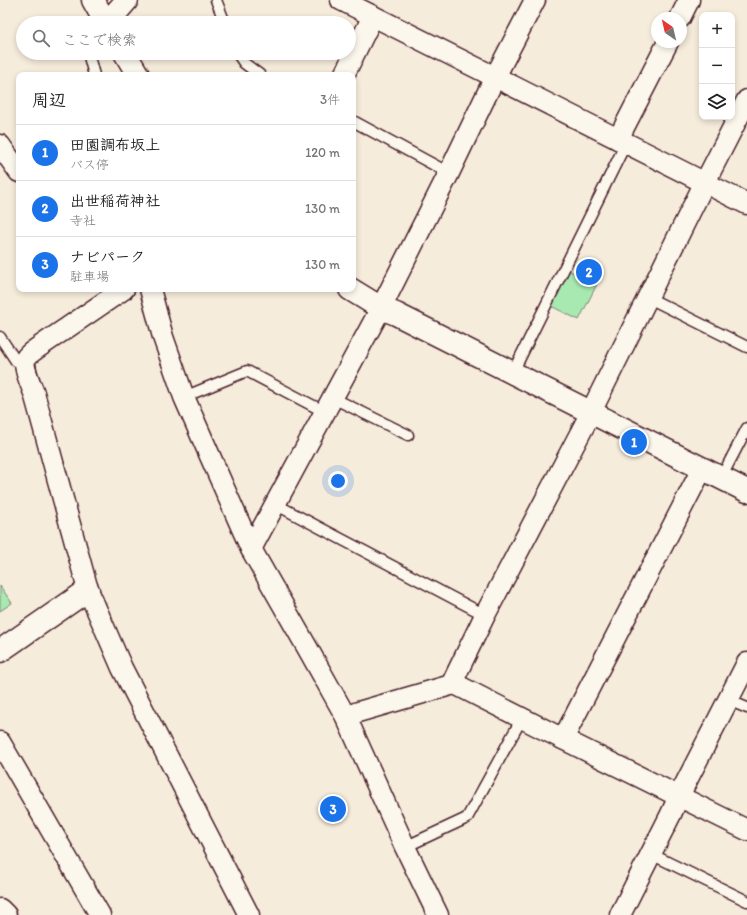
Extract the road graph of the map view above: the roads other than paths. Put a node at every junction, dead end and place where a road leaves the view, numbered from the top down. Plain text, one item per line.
1 (93, 0) edge
2 (127, 0) edge
3 (216, 0) edge
4 (341, 0) edge
5 (535, 0) edge
6 (689, 0) edge
7 (365, 8) edge
8 (683, 12) edge
9 (103, 16) edge
10 (113, 16) edge
11 (222, 16) edge
12 (356, 37) edge
13 (665, 48) edge
14 (90, 60) edge
15 (128, 60) edge
16 (241, 60) edge
17 (349, 60) edge
18 (93, 72) edge
19 (136, 72) edge
20 (256, 72) edge
21 (345, 72) edge
22 (495, 77) junction
23 (747, 100) edge
24 (356, 123) edge
25 (622, 141) junction
26 (0, 145) edge
27 (16, 168) edge
28 (449, 174) junction
29 (705, 183) junction
30 (747, 204) edge
31 (114, 292) edge
32 (151, 292) edge
33 (355, 292) edge
34 (104, 295) edge
35 (647, 297) junction
36 (381, 308) junction
37 (0, 337) edge
38 (747, 347) edge
39 (25, 360) junction
40 (513, 372) junction
41 (184, 397) junction
42 (329, 405) junction
43 (590, 412) junction
44 (747, 428) edge
45 (408, 435) dead end
46 (711, 473) junction
47 (747, 491) edge
48 (275, 504) junction
49 (251, 549) junction
50 (88, 590) junction
51 (485, 615) junction
52 (0, 651) edge
53 (747, 663) edge
54 (453, 683) junction
55 (728, 700) junction
56 (747, 708) edge
57 (346, 717) junction
58 (522, 718) junction
59 (563, 739) junction
60 (0, 742) edge
61 (6, 768) edge
62 (679, 796) junction
63 (747, 830) edge
64 (405, 847) junction
65 (651, 854) junction
66 (747, 901) edge
67 (0, 909) edge
68 (6, 915) edge
69 (100, 915) edge
70 (249, 915) edge
71 (438, 915) edge
72 (620, 915) edge

1 - 9 street
2 - 10 street
3 - 11 lane
4 - 7 street
5 - 22 street
6 - 8 street
7 - 12 street
7 - 22 street
13 - 25 street
14 - 18 lane
15 - 19 street
16 - 20 lane
17 - 21 street
22 - 25 street
22 - 28 street
23 - 29 street
24 - 28 lane
25 - 29 street
25 - 40 lane
26 - 27 street
28 - 36 street
29 - 30 street
29 - 35 street
31 - 34 street
32 - 41 street
33 - 36 street
34 - 39 street
35 - 38 lane
35 - 43 street
36 - 40 street
36 - 42 street
37 - 39 lane
39 - 50 street
40 - 43 street
41 - 42 lane
41 - 49 street
42 - 45 lane
42 - 48 street
43 - 46 street
43 - 51 street
44 - 46 lane
46 - 47 street
46 - 59 street
48 - 49 street
48 - 51 lane
49 - 57 street
50 - 52 street
50 - 70 street
51 - 54 street
53 - 55 street
54 - 57 street
54 - 58 street
55 - 56 lane
55 - 62 street
57 - 64 street
58 - 59 street
58 - 64 lane
59 - 62 street
60 - 61 street
61 - 69 street
62 - 63 street
62 - 65 street
64 - 71 street
65 - 66 lane
65 - 72 street
67 - 68 street

